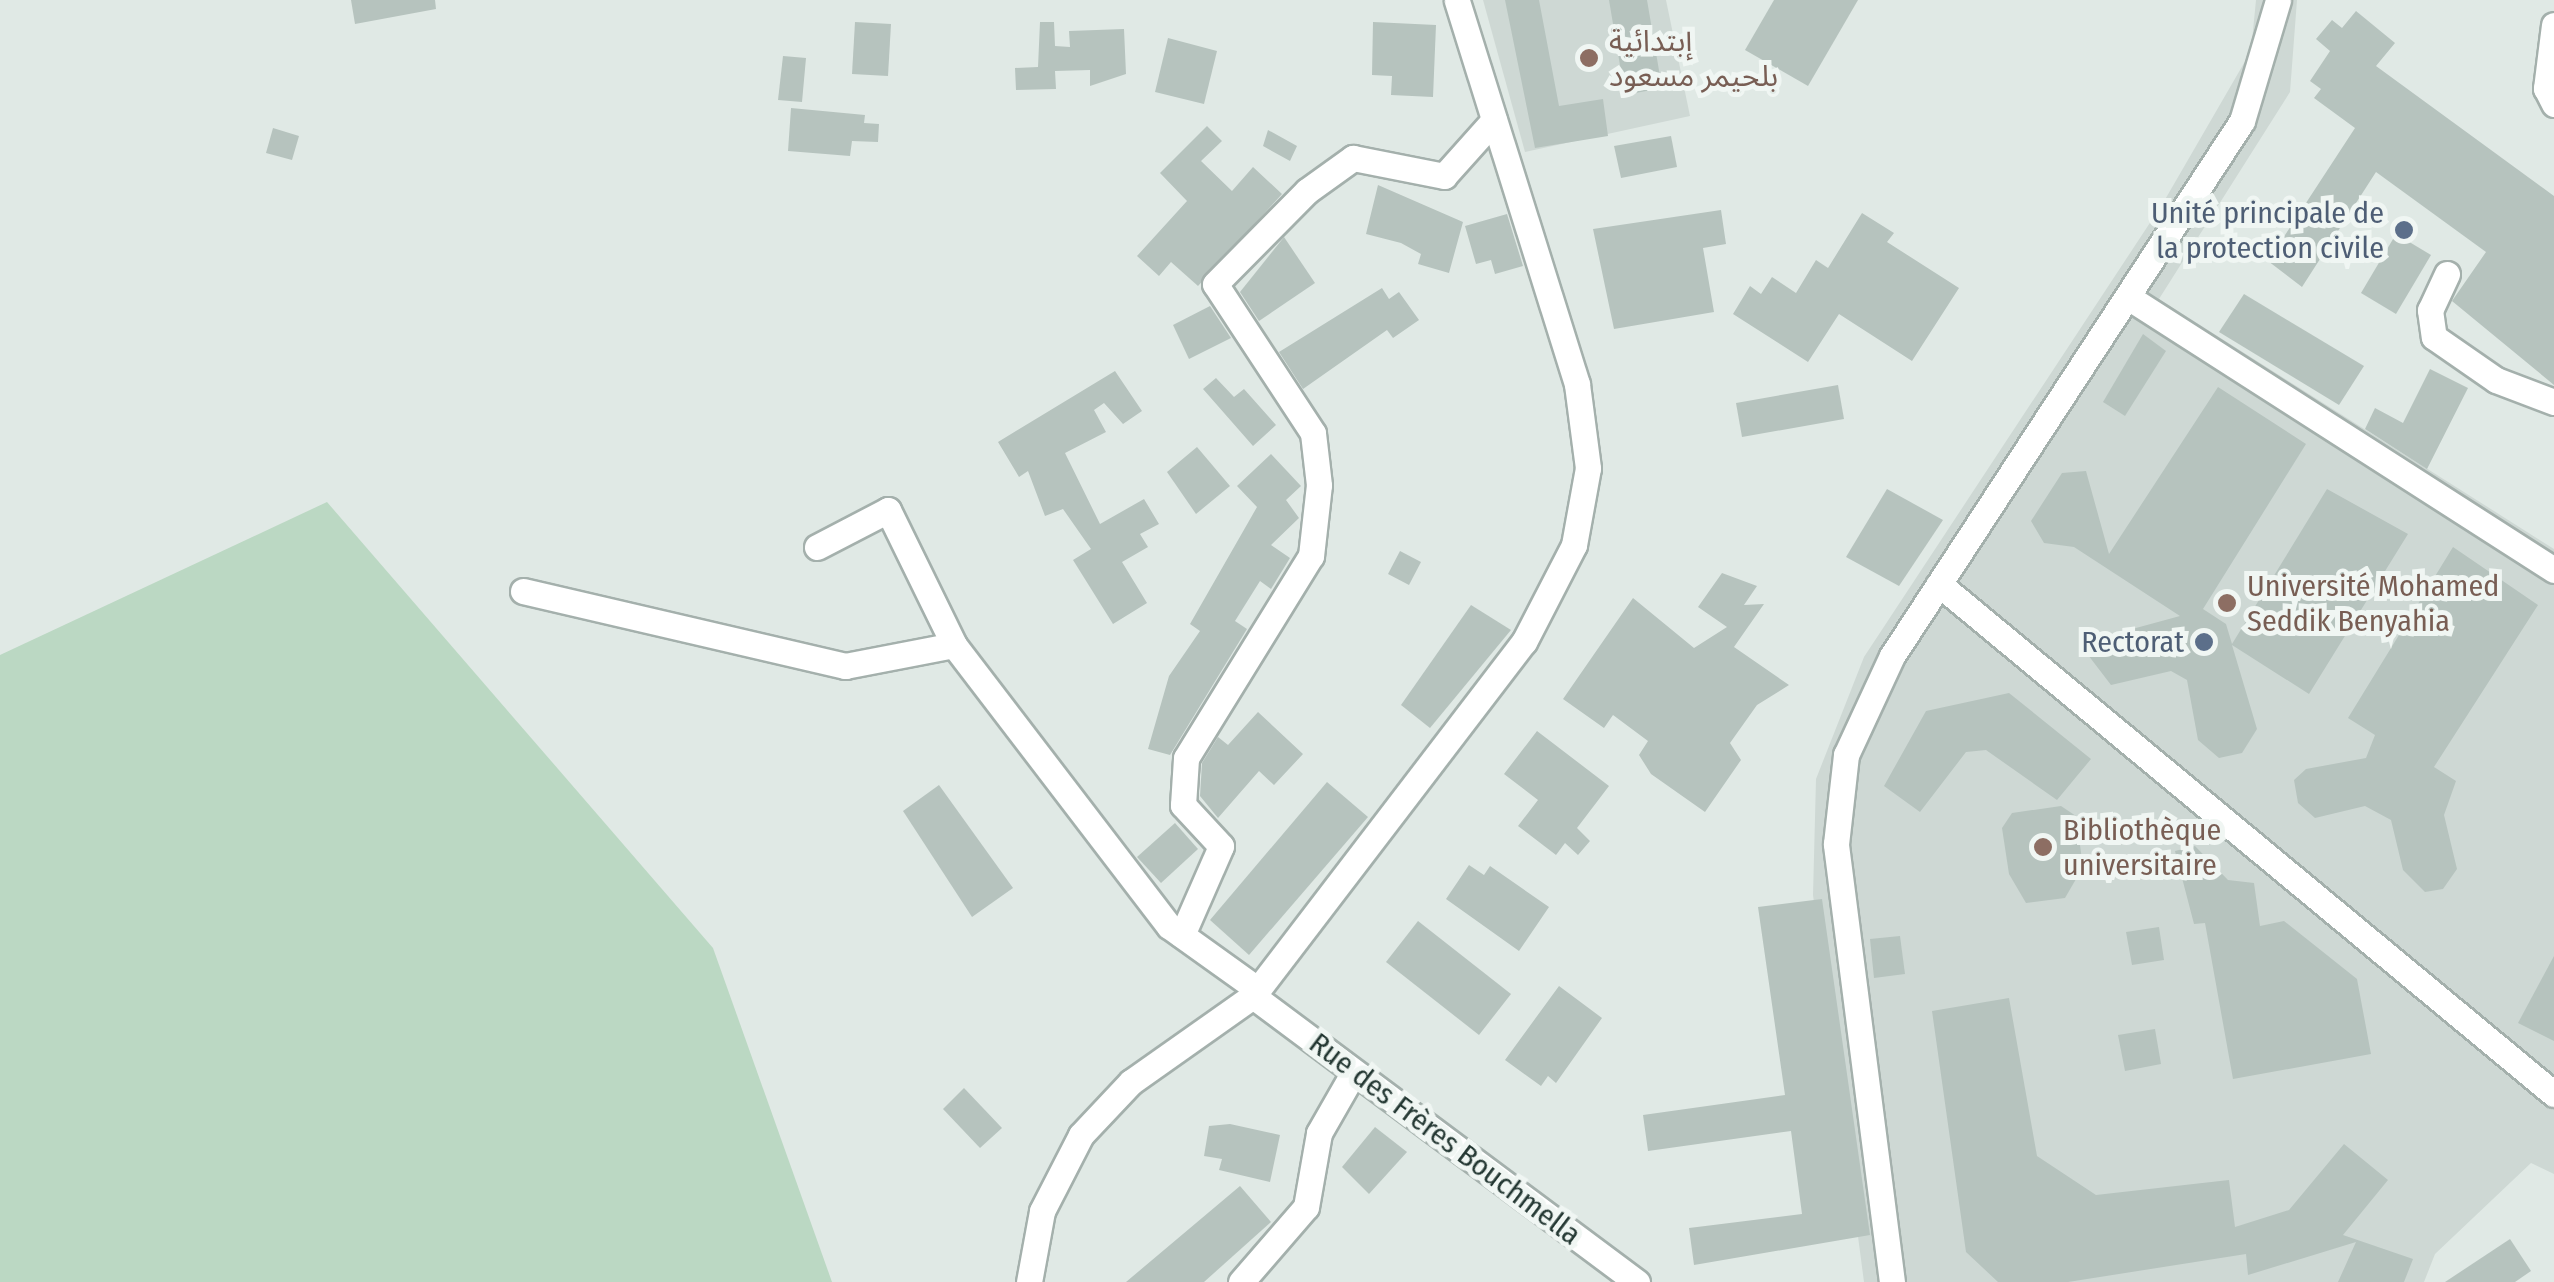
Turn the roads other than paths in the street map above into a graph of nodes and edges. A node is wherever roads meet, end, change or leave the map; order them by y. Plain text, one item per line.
1 (1457, 0) edge
2 (2278, 0) edge
3 (2554, 25) edge
4 (2554, 104) edge
5 (1494, 120) junction
6 (2447, 274) dead end
7 (2128, 297) junction
8 (2554, 402) edge
9 (817, 547) dead end
10 (2554, 570) edge
11 (1940, 584) junction
12 (523, 591) dead end
13 (954, 645) junction
14 (1182, 936) junction
15 (1255, 993) junction
16 (1354, 1072) junction
17 (2554, 1094) edge
18 (1029, 1282) edge
19 (1241, 1282) edge
20 (1637, 1282) edge
21 (1892, 1282) edge

1 - 5 street
2 - 7 street
3 - 4 street
5 - 14 street
5 - 15 street
6 - 8 street
7 - 10 street
7 - 11 street
9 - 13 street, Rue des Frères Bouchmella
11 - 17 street
11 - 21 street
12 - 13 street
13 - 14 street, Rue des Frères Bouchmella
14 - 15 street, Rue des Frères Bouchmella
15 - 16 street, Rue des Frères Bouchmella
15 - 18 street
16 - 19 street
16 - 20 street, Rue des Frères Bouchmella

